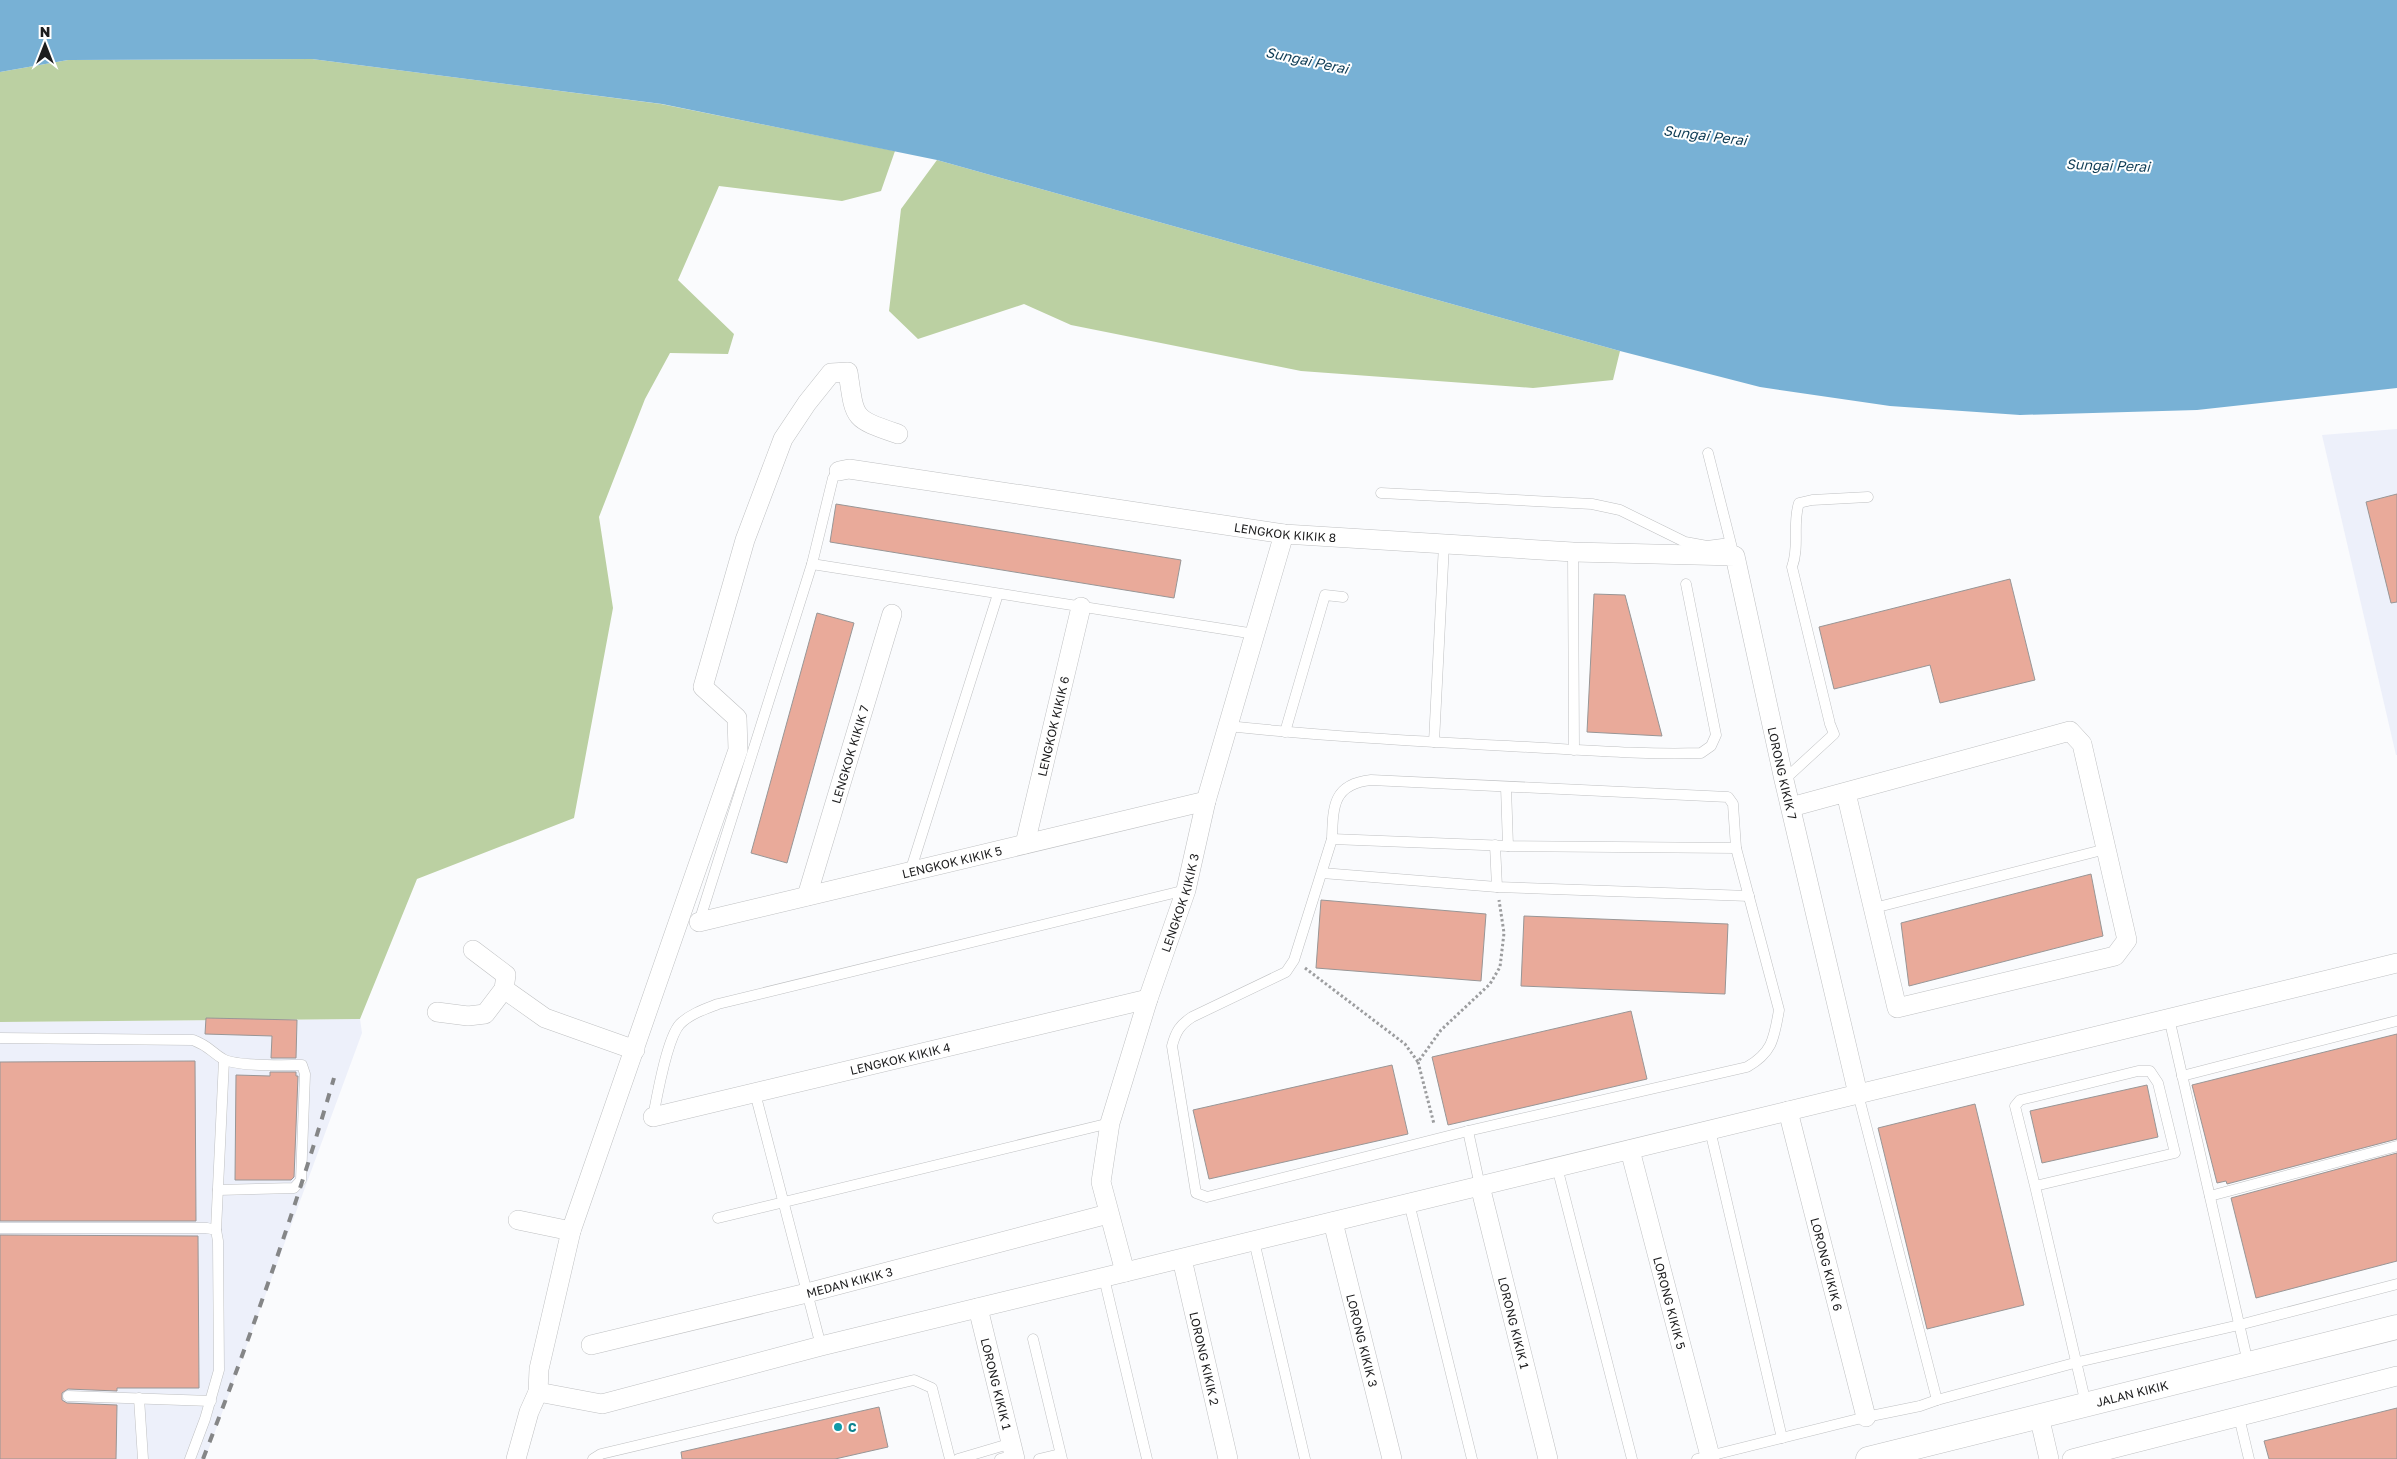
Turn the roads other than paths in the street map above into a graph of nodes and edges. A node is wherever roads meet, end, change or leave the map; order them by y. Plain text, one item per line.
1 (898, 434) dead end
2 (1708, 453) dead end
3 (839, 471) joint
4 (1381, 493) dead end
5 (1868, 497) dead end
6 (1284, 534) junction
7 (1444, 544) junction
8 (1733, 550) junction
9 (1573, 552) junction
10 (812, 564) junction
11 (1686, 584) dead end
12 (998, 594) junction
13 (1343, 597) dead end
14 (1081, 607) junction
15 (892, 614) dead end
16 (1255, 634) junction
17 (1228, 726) junction
18 (1285, 732) junction
19 (1434, 742) junction
20 (1574, 750) junction
21 (1784, 780) junction
22 (1506, 787) junction
23 (1846, 793) junction
24 (1206, 801) junction
25 (1791, 807) junction
26 (1332, 839) junction
27 (1025, 844) junction
28 (1495, 845) junction
29 (1508, 846) junction
30 (1736, 848) junction
31 (2106, 849) junction
32 (910, 872) junction
33 (1322, 873) junction
34 (1497, 887) junction
35 (1186, 890) junction
36 (807, 896) junction
37 (1749, 896) junction
38 (1874, 908) junction
39 (699, 922) joint
40 (473, 950) dead end
41 (2397, 963) edge
42 (504, 989) junction
43 (1148, 1000) junction
44 (437, 1012) dead end
45 (2169, 1018) junction
46 (2396, 1021) edge
47 (0, 1038) edge
48 (635, 1050) junction
49 (224, 1060) junction
50 (2182, 1076) junction
51 (755, 1093) junction
52 (1858, 1094) junction
53 (1788, 1111) junction
54 (653, 1117) joint
55 (1110, 1123) junction
56 (1710, 1130) junction
57 (1468, 1131) junction
58 (2397, 1146) edge
59 (1630, 1150) junction
60 (1557, 1167) junction
61 (1480, 1186) junction
62 (2036, 1186) junction
63 (218, 1190) junction
64 (2210, 1196) junction
65 (783, 1203) junction
66 (1409, 1203) junction
67 (1108, 1214) junction
68 (718, 1218) dead end
69 (518, 1220) dead end
70 (1333, 1222) junction
71 (0, 1228) edge
72 (216, 1230) junction
73 (571, 1231) junction
74 (1254, 1241) junction
75 (1182, 1259) junction
76 (1125, 1272) junction
77 (1104, 1278) junction
78 (2397, 1284) edge
79 (807, 1293) junction
80 (978, 1308) junction
81 (2239, 1325) junction
82 (2397, 1327) edge
83 (1032, 1339) dead end
84 (591, 1345) dead end
85 (821, 1346) junction
86 (2078, 1362) junction
87 (2248, 1363) junction
88 (2397, 1376) edge
89 (538, 1392) junction
90 (68, 1396) dead end
91 (139, 1398) junction
92 (211, 1400) junction
93 (1938, 1400) junction
94 (2086, 1404) junction
95 (2039, 1416) junction
96 (1866, 1417) junction
97 (2239, 1417) junction
98 (1782, 1438) junction
99 (1010, 1454) edge
100 (1061, 1456) edge
101 (1703, 1458) edge
102 (143, 1459) edge
103 (190, 1459) edge
104 (516, 1459) edge
105 (593, 1459) edge
106 (950, 1459) edge
107 (958, 1459) edge
108 (1039, 1459) edge
109 (1147, 1459) edge
110 (1228, 1459) edge
111 (1306, 1459) edge
112 (1392, 1459) edge
113 (1472, 1459) edge
114 (1548, 1459) edge
115 (1632, 1459) edge
116 (1868, 1459) edge
117 (2049, 1459) edge
118 (2072, 1459) edge
119 (2249, 1459) edge

1 - 48 street
2 - 8 lane, LORONG KIKIK 7
3 - 6 street, LENGKOK KIKIK 8
3 - 10 lane
4 - 8 lane
5 - 21 lane
6 - 7 street, LENGKOK KIKIK 8
6 - 16 street, LENGKOK KIKIK 3
7 - 9 street, LENGKOK KIKIK 8
7 - 19 lane
8 - 9 street, LENGKOK KIKIK 8
8 - 21 street, LORONG KIKIK 7
9 - 20 lane
10 - 12 lane
10 - 39 lane
11 - 20 lane
12 - 14 lane
12 - 32 lane
13 - 18 lane
14 - 16 lane
14 - 27 street, LENGKOK KIKIK 6
15 - 36 street, LENGKOK KIKIK 7
16 - 17 street, LENGKOK KIKIK 3
17 - 18 lane
17 - 24 street, LENGKOK KIKIK 3
18 - 19 lane
19 - 20 lane
21 - 25 street, LORONG KIKIK 7
22 - 26 lane
22 - 29 lane
22 - 30 lane
23 - 25 street
23 - 31 street
23 - 38 street
24 - 27 street, LENGKOK KIKIK 5
24 - 35 street, LENGKOK KIKIK 3
25 - 52 street, LORONG KIKIK 7
26 - 28 lane
26 - 33 lane
27 - 32 street, LENGKOK KIKIK 5
28 - 29 lane
28 - 34 lane
29 - 30 lane
30 - 37 lane
31 - 38 lane
31 - 38 street
32 - 36 street, LENGKOK KIKIK 5
33 - 34 lane
33 - 57 lane
34 - 37 lane
35 - 43 street, LENGKOK KIKIK 3
35 - 54 lane
36 - 39 street, LENGKOK KIKIK 5
37 - 57 lane
40 - 42 street
41 - 45 street
42 - 44 street
42 - 48 street
43 - 51 street, LENGKOK KIKIK 4
43 - 55 street, LENGKOK KIKIK 3
45 - 50 lane
45 - 52 street
46 - 50 lane
47 - 49 lane
48 - 73 street
49 - 63 lane
49 - 63 lane
50 - 64 lane
51 - 54 street, LENGKOK KIKIK 4
51 - 65 lane
52 - 53 street
52 - 93 lane
53 - 56 street
53 - 96 street, LORONG KIKIK 6
55 - 65 lane
55 - 67 street, LENGKOK KIKIK 3
56 - 59 street
56 - 98 lane
57 - 61 lane
58 - 64 lane
59 - 60 street
59 - 101 street, LORONG KIKIK 5
60 - 61 street
60 - 115 lane
61 - 66 street
61 - 114 street, LORONG KIKIK 1
62 - 62 lane
62 - 86 lane
63 - 72 lane
64 - 81 lane
65 - 68 lane
65 - 79 lane
66 - 70 street
66 - 113 lane
67 - 76 street, LENGKOK KIKIK 3
67 - 79 street, MEDAN KIKIK 3
69 - 73 street
70 - 74 street
70 - 112 street, LORONG KIKIK 3
71 - 72 lane
72 - 92 lane
73 - 89 street
74 - 75 street
74 - 111 lane
75 - 76 street
75 - 110 street, LORONG KIKIK 2
76 - 77 street
77 - 80 street
77 - 109 lane
78 - 81 lane
79 - 84 street, MEDAN KIKIK 3
79 - 85 lane
80 - 85 street
80 - 99 street, LORONG KIKIK 1
81 - 86 lane
81 - 87 lane
82 - 87 street, JALAN KIKIK
83 - 100 lane
85 - 89 street
86 - 93 lane
86 - 94 lane
87 - 94 street, JALAN KIKIK
88 - 97 street
89 - 104 street
90 - 91 lane
91 - 92 lane
91 - 102 lane
92 - 103 lane
93 - 96 lane
94 - 95 street, JALAN KIKIK
95 - 116 street, JALAN KIKIK
95 - 117 street
96 - 98 lane
97 - 118 street
97 - 119 lane
98 - 101 lane
99 - 107 lane
100 - 108 lane
105 - 106 lane

